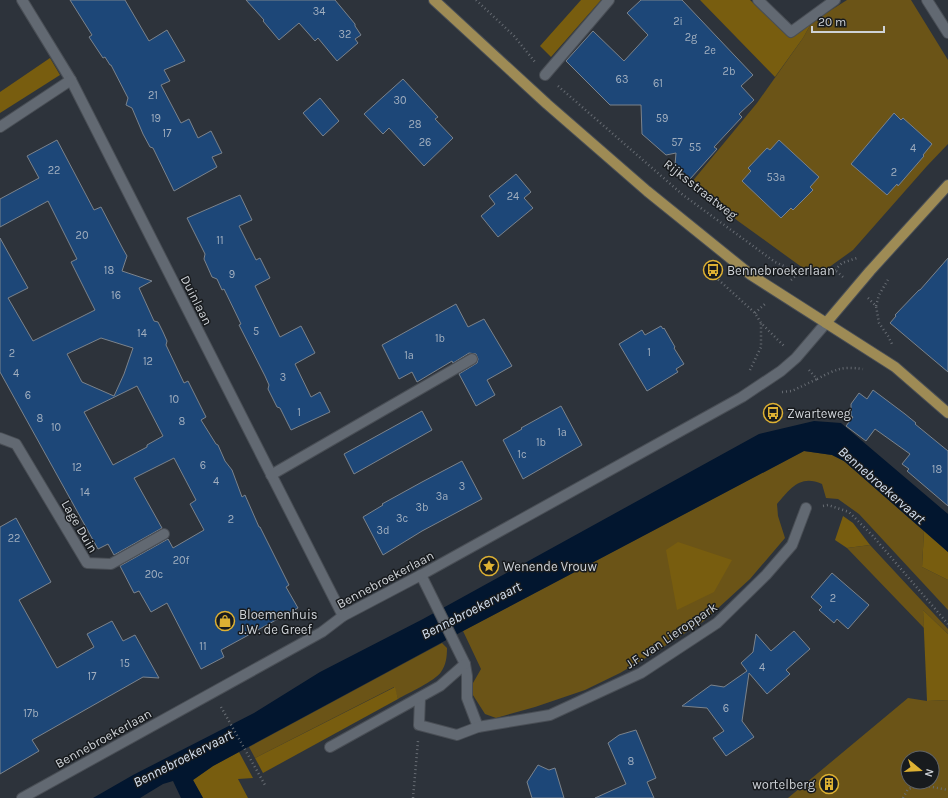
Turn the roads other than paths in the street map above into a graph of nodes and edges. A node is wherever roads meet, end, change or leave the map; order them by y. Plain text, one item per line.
1 (22, 0) edge
2 (434, 0) edge
3 (609, 0) edge
4 (758, 0) edge
5 (835, 0) edge
6 (926, 0) edge
7 (948, 33) edge
8 (545, 75) road end
9 (71, 80) junction
10 (0, 128) edge
11 (948, 185) edge
12 (826, 323) junction
13 (472, 359) dead end
14 (948, 413) edge
15 (0, 438) edge
16 (271, 475) junction
17 (806, 508) road end
18 (164, 534) dead end
19 (421, 575) junction
20 (343, 616) junction
21 (465, 664) junction
22 (420, 698) junction
23 (478, 727) junction
24 (330, 747) dead end
25 (22, 798) edge

1 - 9 street, Duinlaan
2 - 12 main road
3 - 8 street
4 - 5 street
6 - 7 street
9 - 10 street
9 - 16 street, Duinlaan
11 - 12 main road
12 - 14 main road
12 - 19 street, Bennebroekerlaan
13 - 16 street
15 - 18 street, Lage Duin
16 - 20 street, Duinlaan
17 - 23 street, J.F. van Lieroppark
19 - 20 street, Bennebroekerlaan
19 - 21 street
20 - 25 street, Bennebroekerlaan
21 - 22 street
21 - 23 street
22 - 23 street, J.F. van Lieroppark
22 - 24 street

